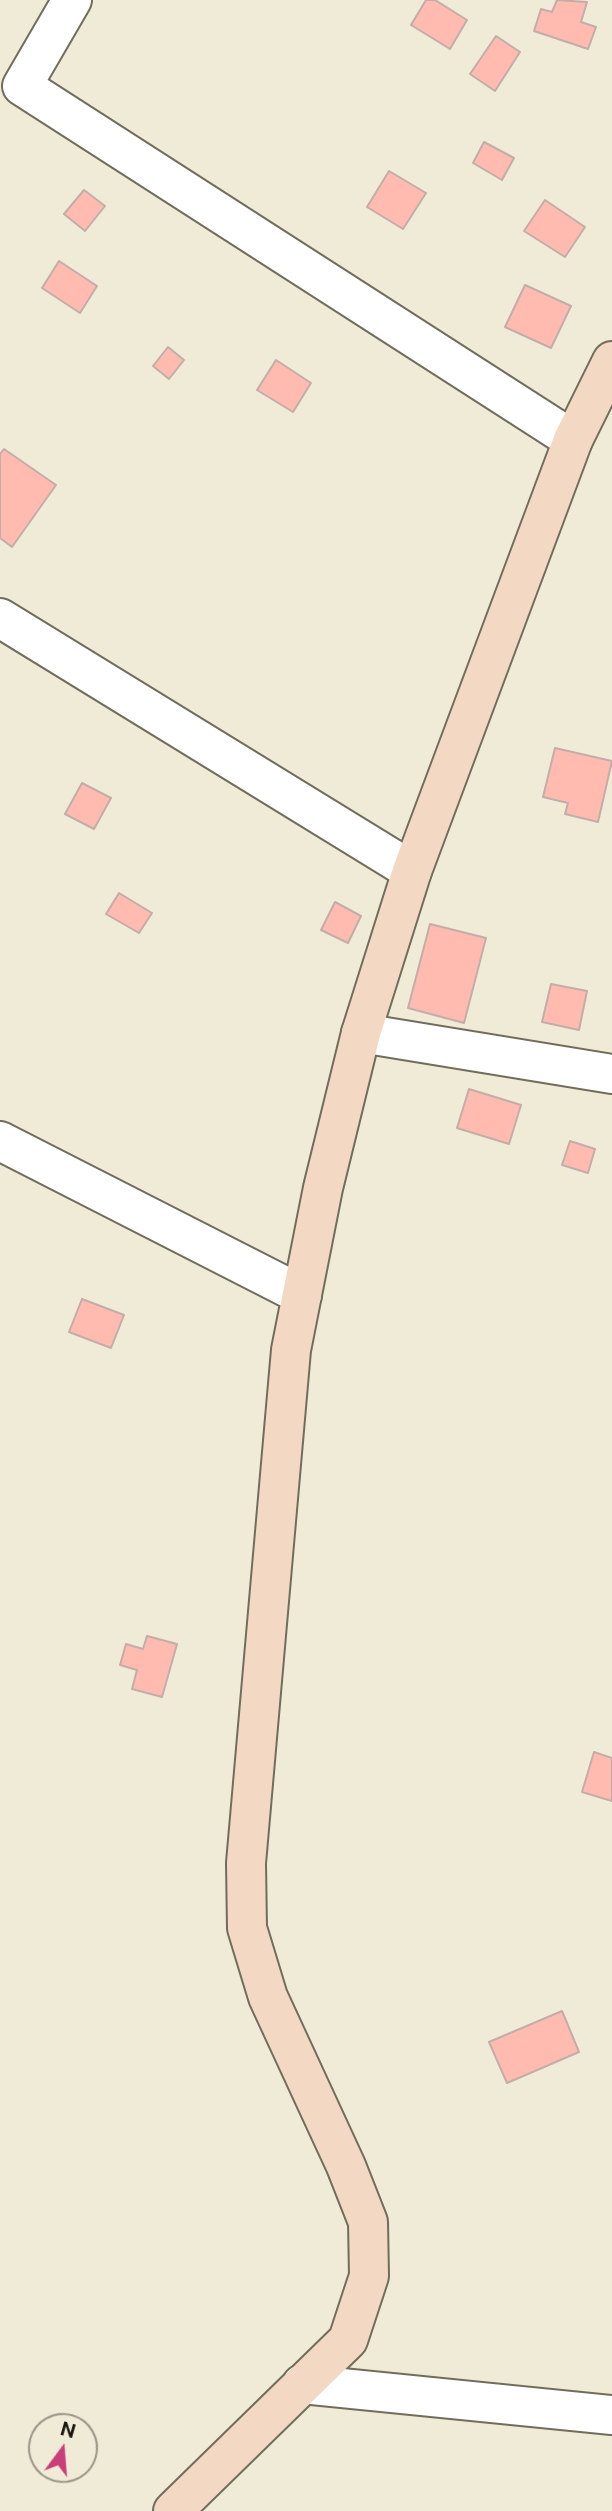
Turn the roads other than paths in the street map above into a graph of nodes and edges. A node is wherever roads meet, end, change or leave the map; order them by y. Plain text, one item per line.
1 (72, 0) edge
2 (612, 361) edge
3 (573, 440) junction
4 (0, 618) edge
5 (412, 871) junction
6 (361, 1033) junction
7 (612, 1074) edge
8 (0, 1141) edge
9 (302, 1295) junction
10 (302, 2384) junction
11 (612, 2416) edge
12 (173, 2511) edge

1 - 3 street
2 - 3 street
3 - 5 street
4 - 5 street
5 - 6 street
6 - 7 street
6 - 9 street
8 - 9 street
9 - 10 street
10 - 11 street
10 - 12 street

